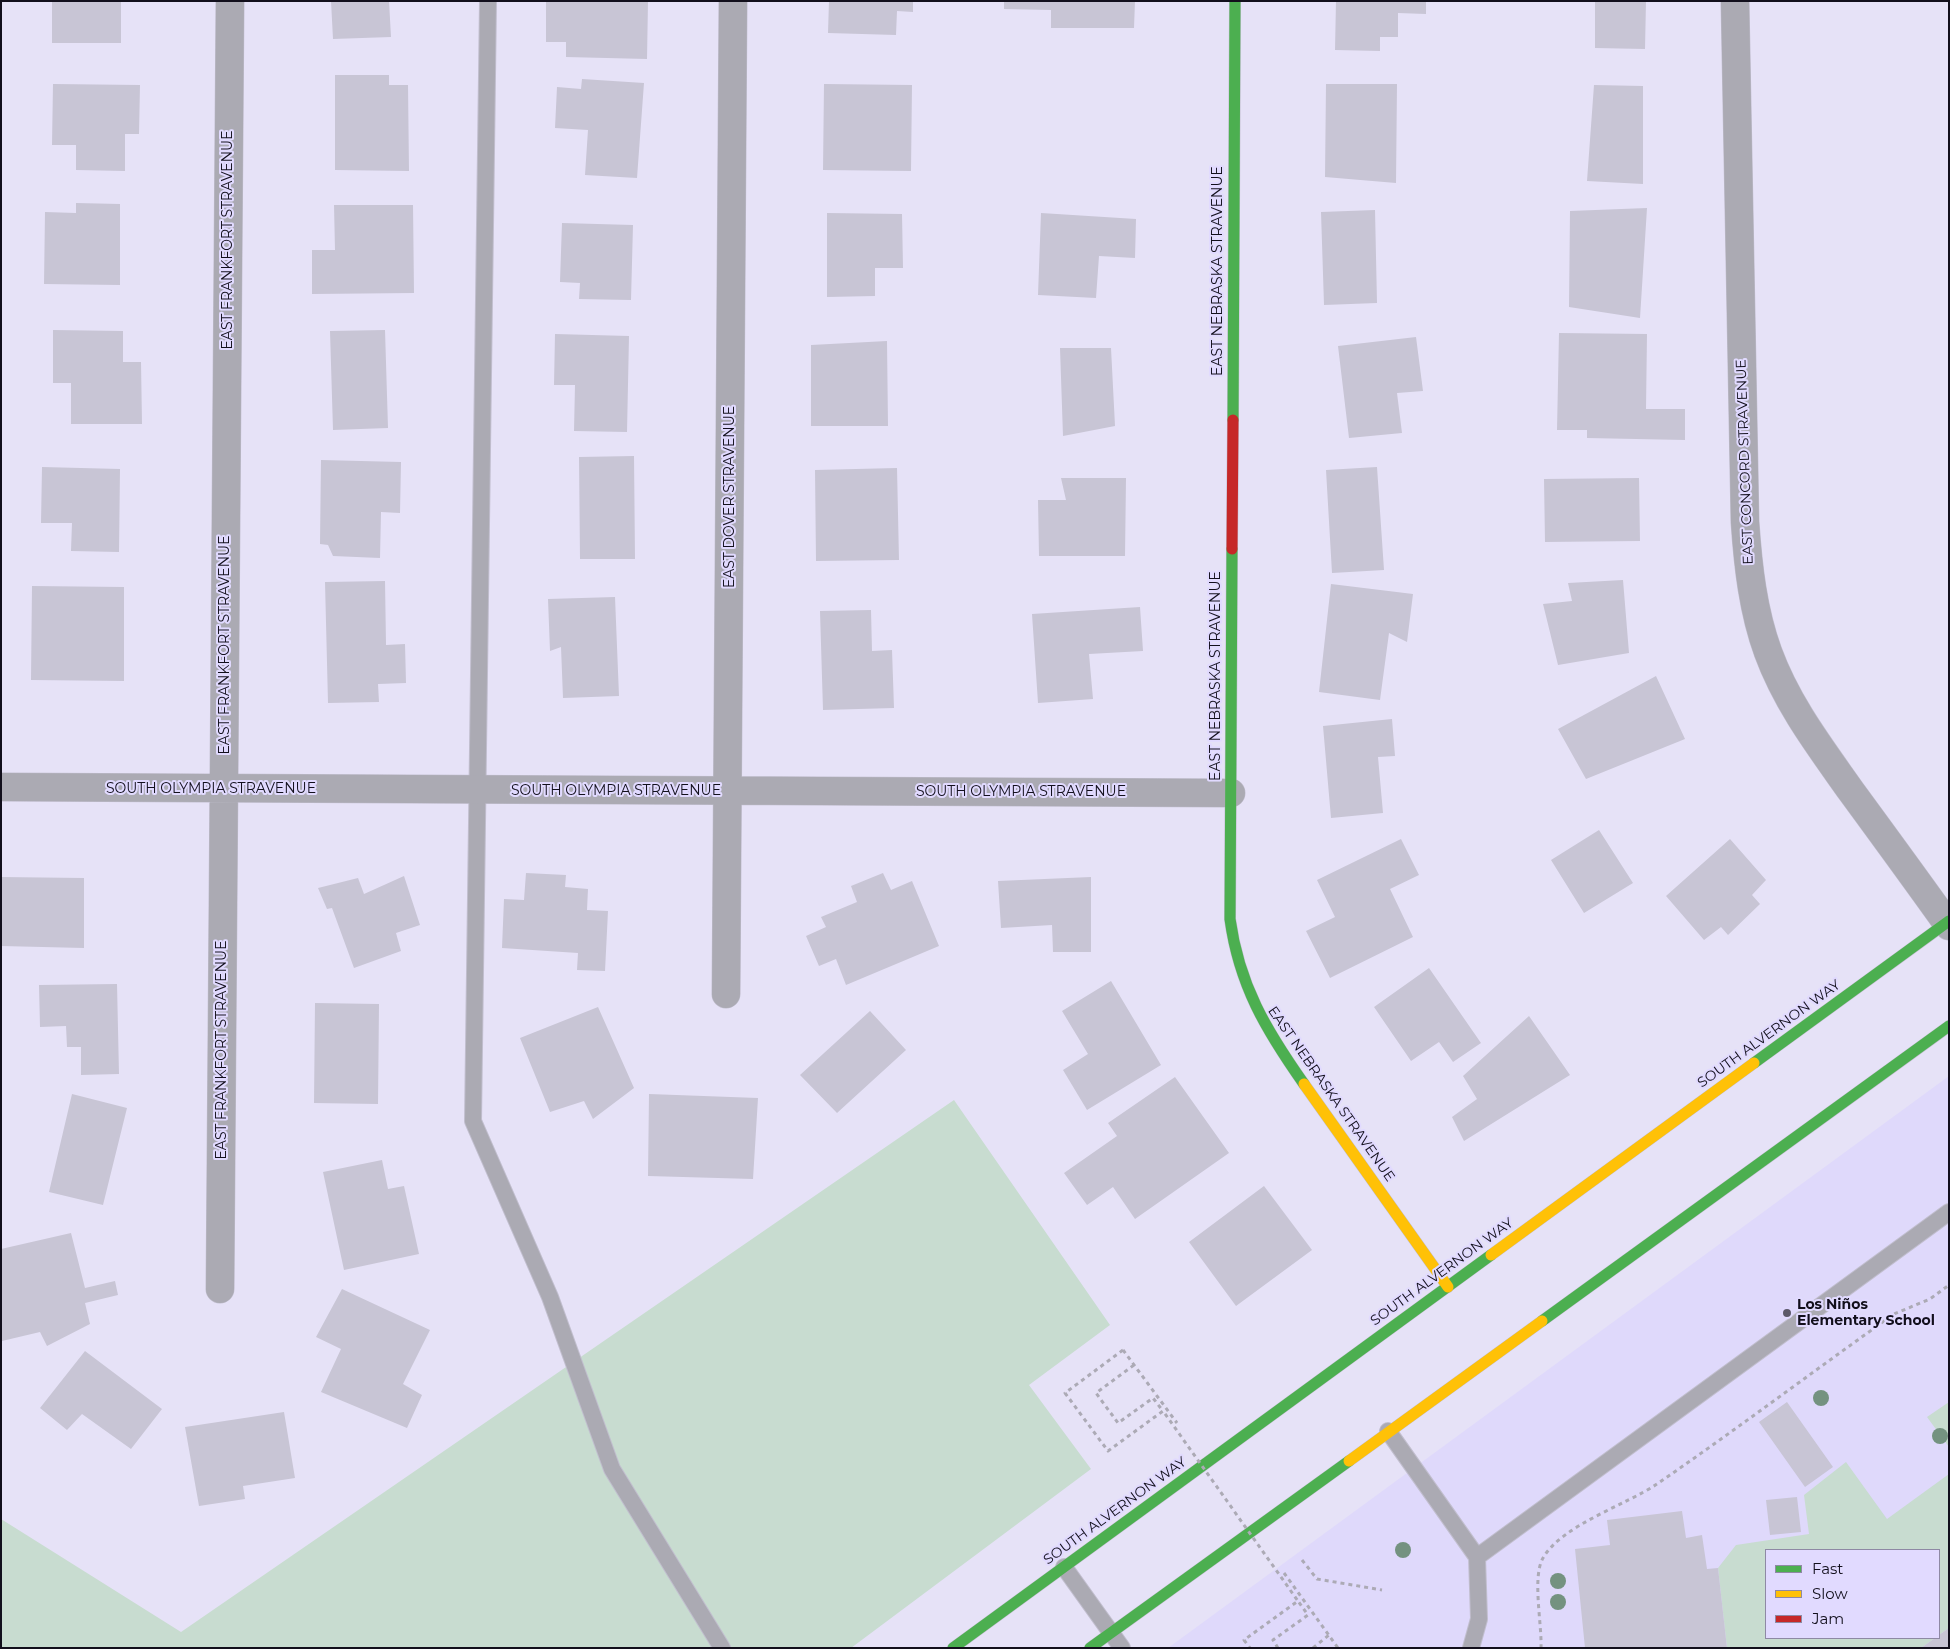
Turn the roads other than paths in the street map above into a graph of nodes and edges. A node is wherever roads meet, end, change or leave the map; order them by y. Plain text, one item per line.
1 (230, 1) edge
2 (488, 1) edge
3 (733, 1) edge
4 (1235, 1) edge
5 (1735, 1) edge
6 (1, 787) edge
7 (224, 789) junction
8 (477, 790) junction
9 (728, 792) junction
10 (1230, 793) junction
11 (1948, 923) edge
12 (726, 994) dead end
13 (1949, 1026) edge
14 (1949, 1212) edge
15 (1448, 1287) junction
16 (220, 1289) dead end
17 (1388, 1431) junction
18 (1477, 1557) junction
19 (1064, 1567) junction
20 (1111, 1632) junction
21 (722, 1648) edge
22 (953, 1648) edge
23 (1090, 1648) edge
24 (1122, 1648) edge
25 (1471, 1648) edge

1 - 7 street, EAST FRANKFORT STRAVENUE
2 - 8 lane
3 - 9 street, EAST DOVER STRAVENUE
4 - 10 main road, EAST NEBRASKA STRAVENUE
5 - 11 street, EAST CONCORD STRAVENUE
6 - 7 street, SOUTH OLYMPIA STRAVENUE
7 - 8 street, SOUTH OLYMPIA STRAVENUE
7 - 16 street, EAST FRANKFORT STRAVENUE
8 - 9 street, SOUTH OLYMPIA STRAVENUE
8 - 21 lane
9 - 10 street, SOUTH OLYMPIA STRAVENUE
9 - 12 street, EAST DOVER STRAVENUE
10 - 15 main road, EAST NEBRASKA STRAVENUE
11 - 15 main road, SOUTH ALVERNON WAY
13 - 17 main road
14 - 18 lane
15 - 19 main road, SOUTH ALVERNON WAY
17 - 18 lane
17 - 20 main road
18 - 25 lane
19 - 20 lane
19 - 22 main road, SOUTH ALVERNON WAY
20 - 23 main road
20 - 24 lane

